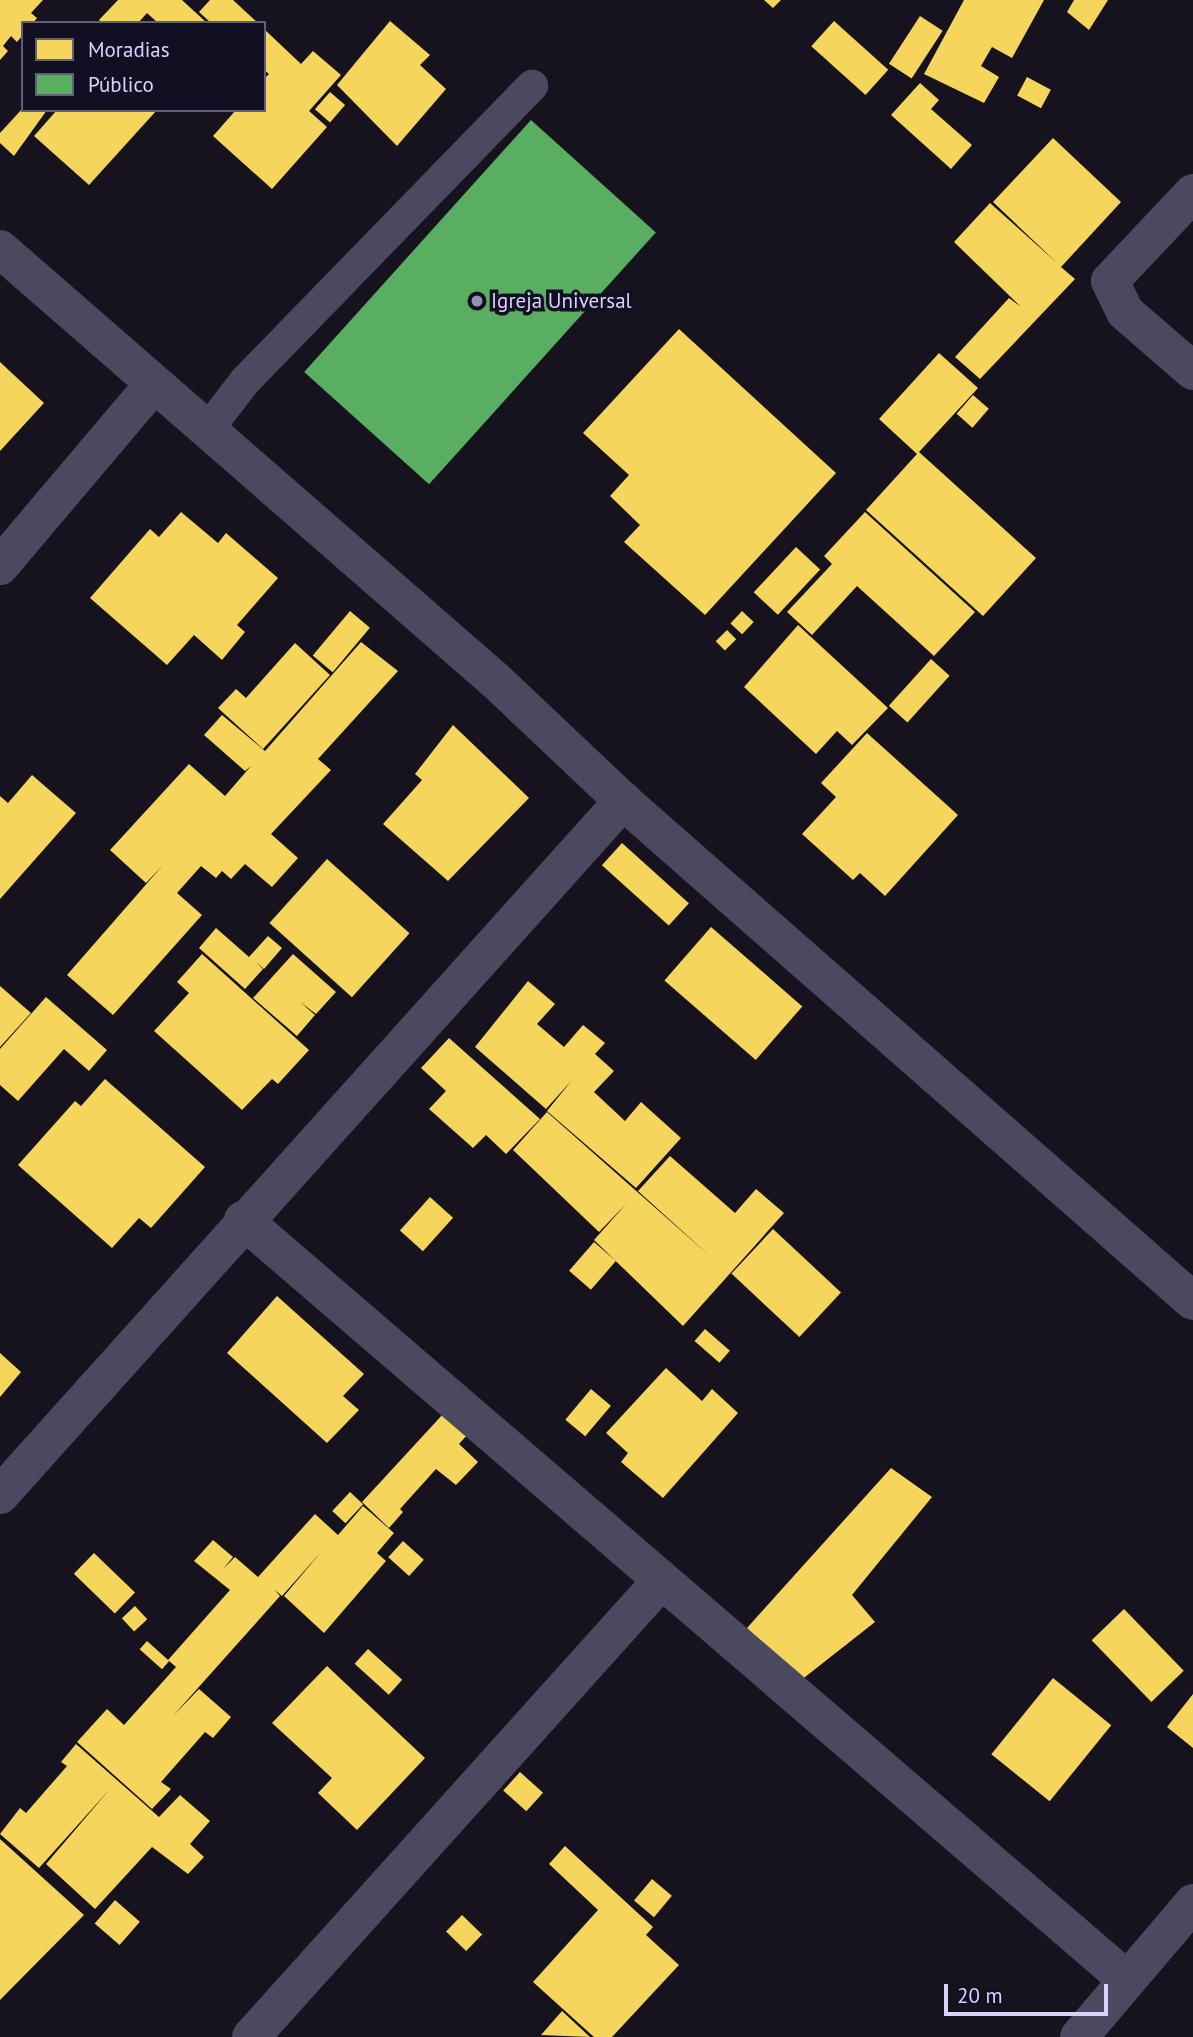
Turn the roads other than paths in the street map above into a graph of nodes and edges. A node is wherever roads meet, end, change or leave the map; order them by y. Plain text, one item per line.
1 (532, 86) dead end
2 (1193, 193) edge
3 (0, 248) edge
4 (1193, 371) edge
5 (153, 384) junction
6 (208, 429) junction
7 (0, 566) edge
8 (623, 801) junction
9 (243, 1220) junction
10 (1193, 1301) edge
11 (0, 1495) edge
12 (661, 1581) junction
13 (1193, 1903) edge
14 (1126, 1979) junction
15 (251, 2037) edge
16 (1079, 2037) edge

1 - 6 lane
2 - 4 street
3 - 5 street
5 - 6 street
5 - 7 street
6 - 8 street
8 - 9 street
8 - 10 street
9 - 11 street
9 - 12 street
12 - 14 street
12 - 15 street
13 - 14 street
14 - 16 street

